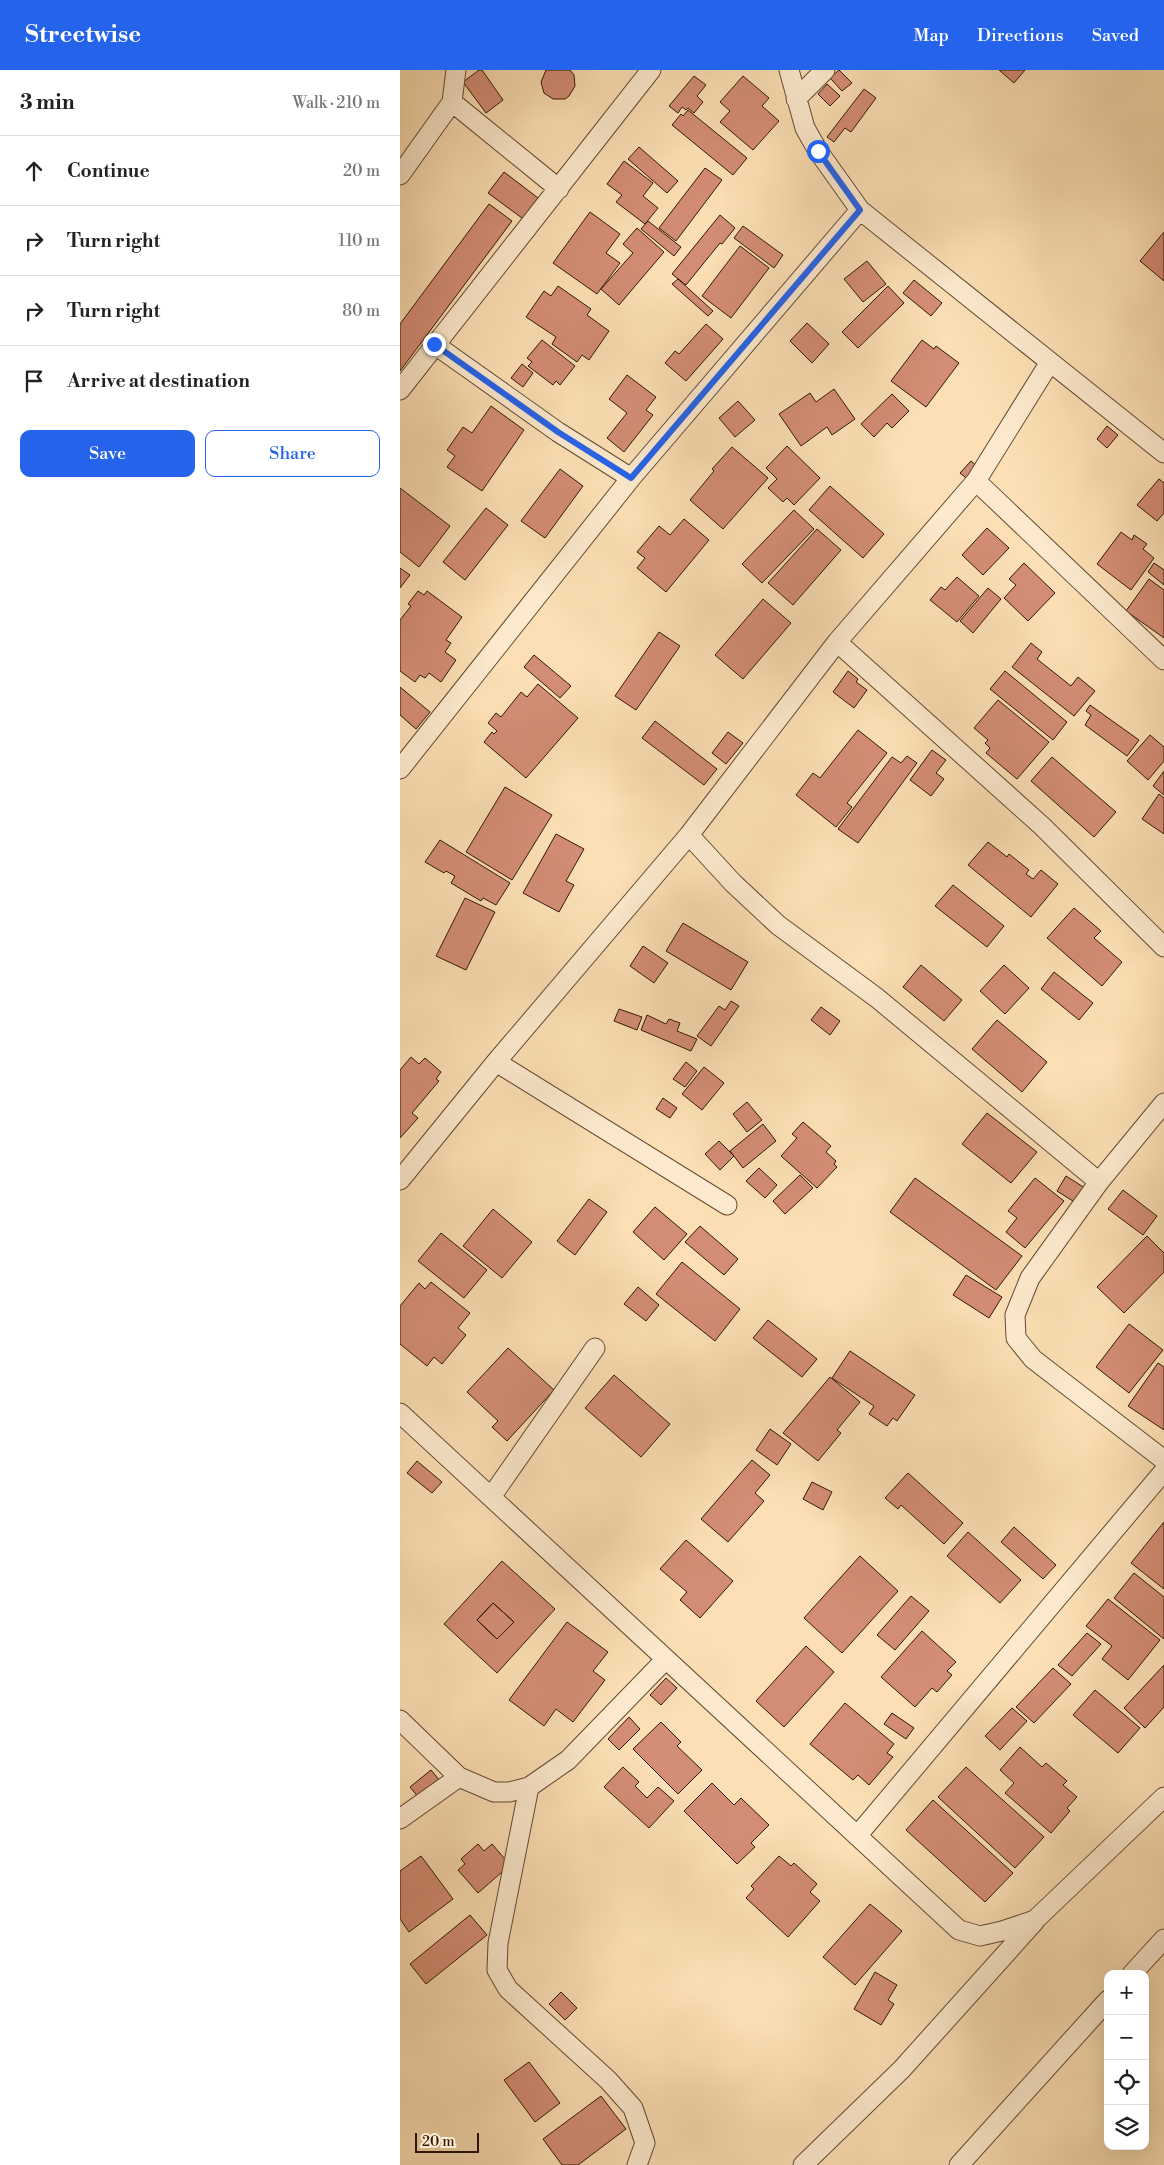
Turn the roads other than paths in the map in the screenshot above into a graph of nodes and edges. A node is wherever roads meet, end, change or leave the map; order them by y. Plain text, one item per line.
1 (456, 70) edge
2 (651, 70) edge
3 (789, 70) edge
4 (825, 70) edge
5 (796, 99) junction
6 (452, 102) junction
7 (400, 175) edge
8 (559, 189) junction
9 (860, 210) junction
10 (434, 344) junction
11 (1050, 362) junction
12 (400, 390) edge
13 (1164, 453) edge
14 (631, 478) junction
15 (976, 480) junction
16 (837, 642) junction
17 (1163, 657) edge
18 (400, 768) edge
19 (689, 836) junction
20 (1164, 947) edge
21 (496, 1062) junction
22 (1164, 1103) edge
23 (400, 1180) edge
24 (1099, 1182) junction
25 (727, 1205) dead end
26 (595, 1348) dead end
27 (400, 1413) edge
28 (1164, 1460) edge
29 (1164, 1471) edge
30 (490, 1497) junction
31 (666, 1659) junction
32 (400, 1720) edge
33 (459, 1777) junction
34 (529, 1787) junction
35 (1163, 1799) edge
36 (400, 1818) edge
37 (857, 1836) junction
38 (1035, 1920) junction
39 (1164, 1939) edge
40 (1136, 1970) edge
41 (1104, 2004) edge
42 (636, 2165) edge
43 (803, 2165) edge
44 (959, 2165) edge

1 - 6 street
2 - 8 street
3 - 5 street
4 - 5 street
5 - 9 street
6 - 7 street
6 - 8 street
8 - 10 street
9 - 11 street
9 - 14 street
10 - 12 street
10 - 14 street
11 - 13 street
11 - 15 street
14 - 18 street
15 - 16 street
15 - 17 street
16 - 19 street
16 - 20 street
19 - 21 street
19 - 24 street
21 - 23 street
21 - 25 street
22 - 24 street
24 - 28 street
26 - 30 street
27 - 30 street
29 - 37 street
30 - 31 street
31 - 34 street
31 - 37 street
32 - 33 street
33 - 34 street
33 - 36 street
34 - 42 street
35 - 38 street
37 - 38 street
38 - 43 street
39 - 40 street
41 - 44 street

